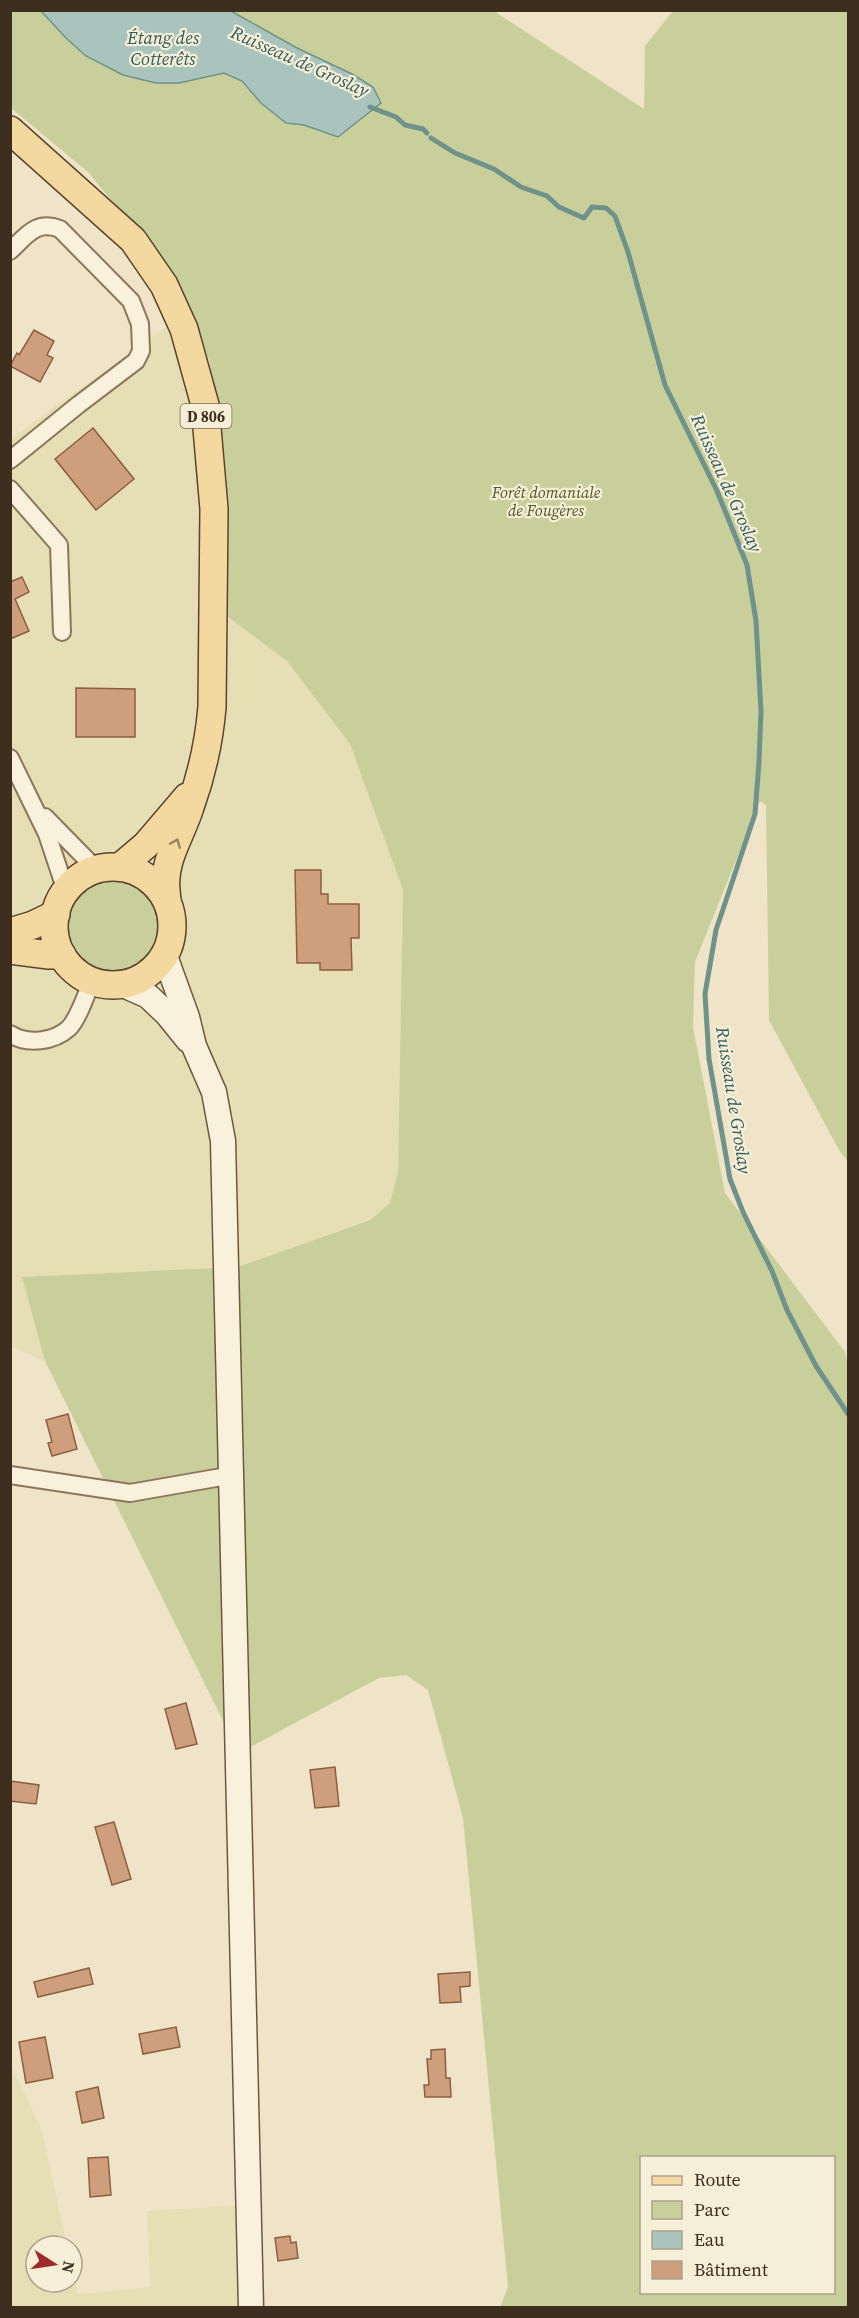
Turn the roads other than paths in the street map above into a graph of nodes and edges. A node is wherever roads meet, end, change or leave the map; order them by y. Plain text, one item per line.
1 (10, 130) edge
2 (10, 250) edge
3 (10, 460) edge
4 (10, 489) edge
5 (62, 632) dead end
6 (10, 758) edge
7 (196, 787) junction
8 (36, 808) junction
9 (108, 868) junction
10 (167, 900) junction
11 (61, 902) junction
12 (10, 932) edge
13 (10, 950) edge
14 (62, 955) junction
15 (165, 956) junction
16 (92, 980) junction
17 (121, 984) junction
18 (10, 1034) edge
19 (194, 1046) junction
20 (10, 1475) edge
21 (233, 1475) junction
22 (251, 2307) edge

1 - 7 main road, D 806
2 - 3 street
4 - 5 street
6 - 8 street
7 - 9 main road, D 806
10 -> 7 main road, D 806
8 - 9 street
8 - 11 street
9 - 10 main road
9 - 11 main road
10 - 15 main road
11 - 12 main road
11 - 14 main road
13 - 14 main road
14 - 16 main road
15 - 17 main road
15 - 19 main road
16 - 17 main road
16 - 18 street
17 - 19 main road
19 - 21 main road
20 - 21 street
21 - 22 main road

